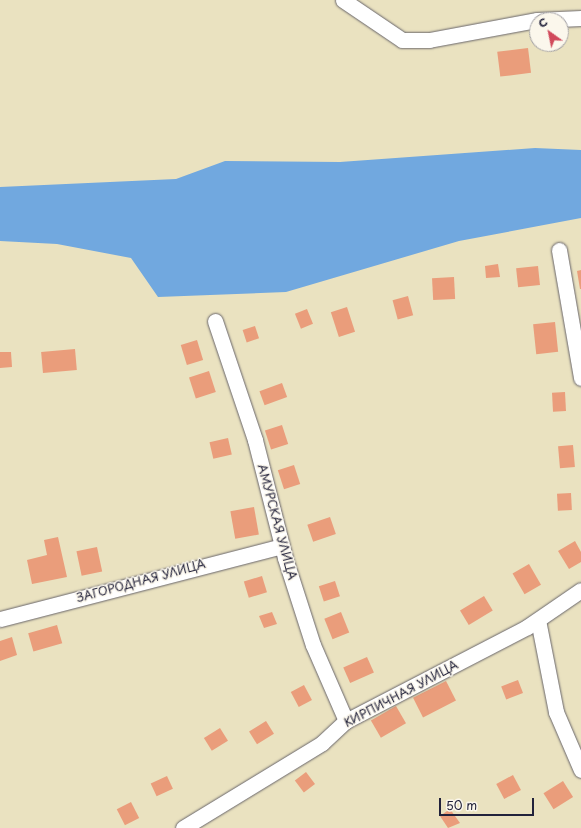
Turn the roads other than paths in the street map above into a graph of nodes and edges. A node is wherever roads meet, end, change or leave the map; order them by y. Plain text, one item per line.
1 (343, 0) edge
2 (581, 18) edge
3 (569, 19) edge
4 (529, 21) edge
5 (559, 250) dead end
6 (215, 321) dead end
7 (581, 378) edge
8 (282, 546) junction
9 (581, 590) edge
10 (0, 619) edge
11 (538, 620) junction
12 (346, 721) junction
13 (581, 770) edge
14 (183, 828) edge

1 - 4 street
2 - 3 street
5 - 7 street
6 - 8 street, АМУРСКАЯ УЛИЦА
8 - 10 street, ЗАГОРОДНАЯ УЛИЦА
8 - 12 street, АМУРСКАЯ УЛИЦА
9 - 11 street, КИРПИЧНАЯ УЛИЦА
11 - 12 street, КИРПИЧНАЯ УЛИЦА
11 - 13 street
12 - 14 street, КИРПИЧНАЯ УЛИЦА

